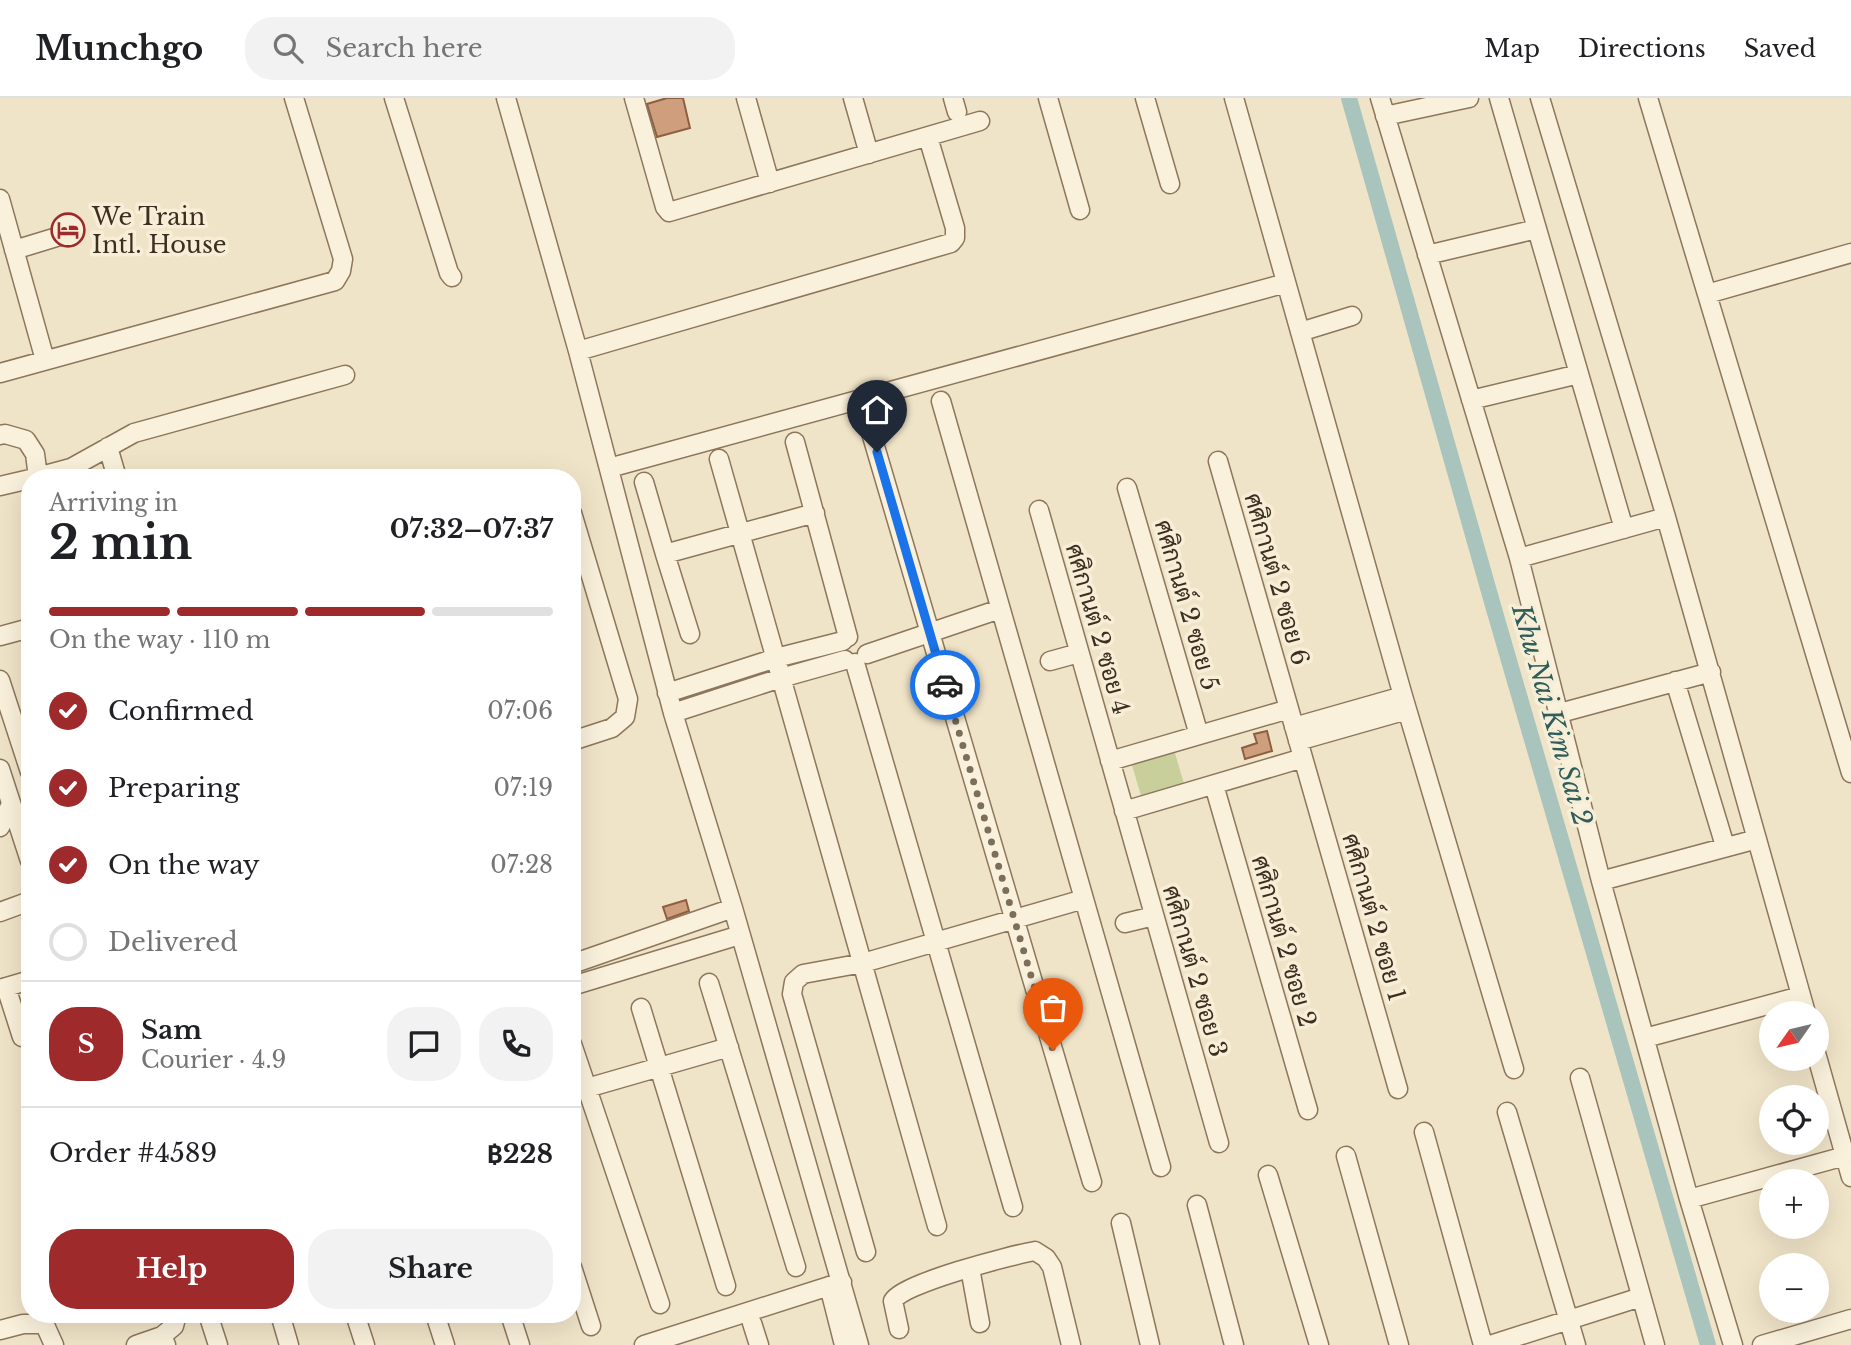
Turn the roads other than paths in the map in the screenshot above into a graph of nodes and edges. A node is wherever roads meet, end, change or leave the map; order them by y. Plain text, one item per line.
1 (295, 98) edge
2 (394, 98) edge
3 (506, 98) edge
4 (634, 98) edge
5 (746, 98) edge
6 (853, 98) edge
7 (1048, 98) edge
8 (1145, 98) edge
9 (1234, 98) edge
10 (1380, 98) edge
11 (1469, 98) edge
12 (1499, 98) edge
13 (1540, 98) edge
14 (1648, 98) edge
15 (1385, 116) junction
16 (980, 121) dead end
17 (928, 137) junction
18 (869, 154) junction
19 (770, 183) junction
20 (1170, 184) dead end
21 (0, 198) edge
22 (1080, 210) dead end
23 (1537, 229) junction
24 (60, 236) dead end
25 (14, 250) junction
26 (1851, 253) edge
27 (1427, 255) junction
28 (452, 277) dead end
29 (1286, 284) junction
30 (1707, 294) junction
31 (1352, 316) dead end
32 (1300, 332) junction
33 (578, 351) junction
34 (45, 359) junction
35 (0, 373) edge
36 (1579, 374) junction
37 (345, 375) dead end
38 (1471, 400) junction
39 (940, 401) dead end
40 (869, 426) dead end
41 (0, 435) edge
42 (795, 442) dead end
43 (108, 447) junction
44 (719, 459) dead end
45 (1218, 461) dead end
46 (609, 468) junction
47 (34, 469) edge
48 (67, 469) edge
49 (114, 469) edge
50 (21, 481) edge
51 (644, 482) dead end
52 (0, 485) edge
53 (1127, 488) dead end
54 (1039, 510) dead end
55 (815, 513) junction
56 (1666, 517) junction
57 (1624, 529) junction
58 (739, 534) junction
59 (581, 543) edge
60 (665, 554) junction
61 (1519, 558) junction
62 (1000, 609) junction
63 (21, 630) edge
64 (930, 633) junction
65 (690, 634) dead end
66 (0, 636) edge
67 (845, 639) junction
68 (1079, 653) junction
69 (776, 658) junction
70 (856, 659) junction
71 (1050, 661) dead end
72 (1711, 672) junction
73 (781, 678) junction
74 (0, 680) edge
75 (1675, 681) junction
76 (667, 693) junction
77 (1405, 703) junction
78 (1289, 709) junction
79 (673, 713) junction
80 (1560, 713) junction
81 (1296, 734) junction
82 (1199, 735) junction
83 (581, 738) edge
84 (21, 744) edge
85 (1303, 758) junction
86 (1110, 761) junction
87 (0, 769) edge
88 (1851, 773) edge
89 (1213, 785) junction
90 (11, 804) junction
91 (1124, 811) junction
92 (0, 827) edge
93 (21, 834) edge
94 (1757, 839) junction
95 (1725, 846) junction
96 (1601, 881) junction
97 (1084, 899) junction
98 (21, 904) edge
99 (733, 908) junction
100 (0, 912) edge
101 (1154, 916) junction
102 (1014, 918) junction
103 (1125, 923) dead end
104 (740, 936) junction
105 (937, 943) junction
106 (581, 962) edge
107 (863, 963) junction
108 (581, 982) edge
109 (21, 983) edge
110 (709, 983) dead end
111 (3, 988) edge
112 (1802, 1001) edge
113 (641, 1008) dead end
114 (1759, 1013) edge
115 (21, 1034) edge
116 (1645, 1038) junction
117 (729, 1047) junction
118 (659, 1067) junction
119 (1514, 1069) dead end
120 (581, 1070) edge
121 (1821, 1071) edge
122 (1580, 1078) dead end
123 (587, 1088) junction
124 (1398, 1089) dead end
125 (1308, 1110) dead end
126 (1507, 1112) dead end
127 (1424, 1132) dead end
128 (1219, 1143) dead end
129 (1346, 1156) dead end
130 (1845, 1156) junction
131 (1161, 1167) dead end
132 (1268, 1175) dead end
133 (1851, 1177) edge
134 (1092, 1182) dead end
135 (1689, 1199) junction
136 (1197, 1205) dead end
137 (1013, 1207) dead end
138 (1121, 1223) dead end
139 (937, 1226) dead end
140 (866, 1252) dead end
141 (796, 1267) dead end
142 (970, 1268) junction
143 (835, 1284) junction
144 (726, 1286) dead end
145 (581, 1295) edge
146 (1641, 1297) junction
147 (660, 1304) dead end
148 (1851, 1320) edge
149 (1570, 1321) junction
150 (27, 1323) edge
151 (43, 1323) edge
152 (175, 1323) edge
153 (211, 1323) edge
154 (283, 1323) edge
155 (358, 1323) edge
156 (438, 1323) edge
157 (513, 1323) edge
158 (752, 1323) dead end
159 (980, 1323) dead end
160 (591, 1326) dead end
161 (899, 1329) dead end
162 (0, 1331) edge
163 (164, 1340) edge
164 (54, 1345) edge
165 (136, 1345) edge
166 (218, 1345) edge
167 (289, 1345) edge
168 (365, 1345) edge
169 (445, 1345) edge
170 (520, 1345) edge
171 (644, 1345) edge
172 (759, 1345) edge
173 (844, 1345) edge
174 (859, 1345) edge
175 (1071, 1345) edge
176 (1150, 1345) edge
177 (1234, 1345) edge
178 (1319, 1345) edge
179 (1399, 1345) edge
180 (1483, 1345) edge
181 (1490, 1345) edge
182 (1576, 1345) edge
183 (1655, 1345) edge
184 (1733, 1345) edge
185 (1762, 1345) edge

1 - 34 street
2 - 28 street
3 - 33 street
4 - 19 street
5 - 19 street
6 - 18 street
7 - 22 street
8 - 20 street
9 - 29 street
10 - 15 street
11 - 15 street
12 - 23 street
13 - 56 street
14 - 30 street
15 - 27 street
16 - 17 street
17 - 18 street
17 - 33 street
18 - 19 street
21 - 25 street
23 - 27 street
23 - 36 street
24 - 25 street
25 - 34 street
26 - 30 street
27 - 38 street
29 - 32 street
29 - 46 street
30 - 88 street
31 - 32 street
32 - 77 street
33 - 46 street
34 - 35 street
36 - 38 street
36 - 57 street
37 - 43 street
38 - 61 street
39 - 62 street
40 - 64 street
41 - 47 street
42 - 55 street
43 - 48 street
43 - 49 street
44 - 58 street
45 - 78 street, ศศิกานต์ 2 ซอย 6
46 - 76 street
50 - 52 street
51 - 60 street
53 - 82 street, ศศิกานต์ 2 ซอย 5
54 - 68 street, ศศิกานต์ 2 ซอย 4
55 - 58 street
55 - 67 street
56 - 57 street
56 - 72 street
57 - 61 street
58 - 60 street
58 - 69 street
59 - 83 street
60 - 65 street
61 - 80 street
62 - 64 street
62 - 97 street
63 - 66 street
64 - 70 street
64 - 102 street
67 - 69 street
67 - 70 street
67 - 70 street
68 - 71 street
68 - 86 street, ศศิกานต์ 2 ซอย 4
69 - 73 street
69 - 76 street
70 - 73 street
70 - 105 street
72 - 75 street
72 - 94 street
73 - 79 street
73 - 107 street
74 - 84 street
75 - 80 street
75 - 95 street
76 - 79 street
77 - 81 street
77 - 119 street
78 - 81 street, ศศิกานต์ 2 ซอย 6
78 - 82 street
79 - 99 street
80 - 96 street
81 - 85 street, ศศิกานต์ 2 ซอย 1
82 - 86 street
85 - 89 street
85 - 124 street, ศศิกานต์ 2 ซอย 1
86 - 91 street, ศศิกานต์ 2 ซอย 4
87 - 90 street
89 - 91 street
89 - 125 street, ศศิกานต์ 2 ซอย 2
90 - 92 street
90 - 93 street
91 - 101 street, ศศิกานต์ 2 ซอย 3
94 - 95 street
94 - 112 street
95 - 96 street
96 - 116 street
97 - 102 street
97 - 131 street
98 - 100 street
99 - 104 street
99 - 106 street
101 - 103 street
101 - 128 street, ศศิกานต์ 2 ซอย 3
102 - 105 street
102 - 134 street
104 - 108 street
104 - 143 street
105 - 107 street
105 - 137 street
107 - 139 street
107 - 140 street
109 - 111 street
110 - 117 street
111 - 115 street
113 - 118 street
114 - 116 street
116 - 135 street
117 - 118 street
117 - 141 street
118 - 123 street
118 - 144 street
120 - 123 street
121 - 130 street
122 - 146 street
123 - 147 street
126 - 149 street
127 - 180 street
129 - 179 street
130 - 133 street
130 - 135 street
132 - 178 street
135 - 184 street
136 - 177 street
138 - 176 street
142 - 159 street
142 - 161 street
142 - 175 street
143 - 171 street
143 - 173 street
143 - 174 street
145 - 160 street
146 - 149 street
146 - 183 street
148 - 185 street
149 - 181 street
149 - 182 street
150 - 162 street
151 - 164 street
152 - 163 street
153 - 166 street
154 - 167 street
155 - 168 street
156 - 169 street
157 - 170 street
158 - 172 street
163 - 165 street

